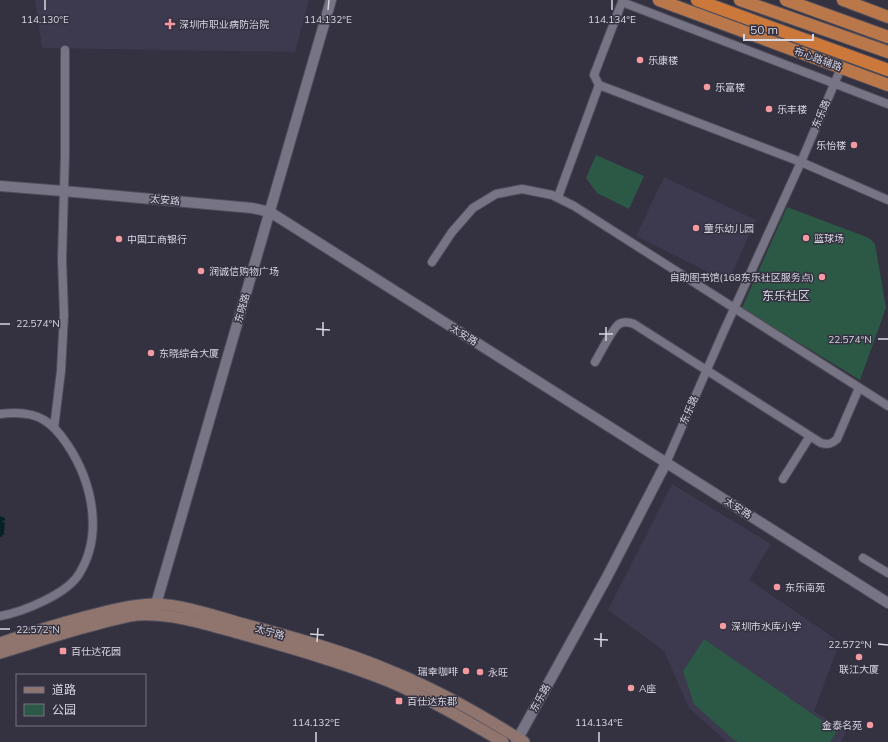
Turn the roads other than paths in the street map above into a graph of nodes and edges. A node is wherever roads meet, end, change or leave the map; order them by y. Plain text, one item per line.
1 (331, 0) edge
2 (659, 0) edge
3 (697, 0) edge
4 (740, 0) edge
5 (786, 0) edge
6 (843, 0) edge
7 (863, 3) edge
8 (888, 8) edge
9 (888, 17) edge
10 (888, 37) edge
11 (65, 50) dead end
12 (888, 52) edge
13 (841, 68) junction
14 (888, 70) edge
15 (834, 83) junction
16 (598, 85) junction
17 (888, 85) edge
18 (888, 104) edge
19 (801, 162) junction
20 (0, 186) edge
21 (63, 190) junction
22 (558, 197) junction
23 (888, 200) edge
24 (270, 212) junction
25 (432, 262) dead end
26 (734, 308) junction
27 (595, 362) dead end
28 (706, 370) junction
29 (859, 388) junction
30 (888, 406) edge
31 (0, 414) edge
32 (54, 428) junction
33 (810, 436) junction
34 (666, 463) junction
35 (783, 479) dead end
36 (863, 558) dead end
37 (888, 573) edge
38 (888, 603) edge
39 (154, 610) junction
40 (0, 616) edge
41 (0, 643) edge
42 (0, 654) edge
43 (519, 741) edge
44 (503, 742) edge

1 - 24 street, 东晓路
2 - 13 highway, 布心路辅路
3 - 14 highway
4 - 12 highway
5 - 10 highway
6 - 7 highway
7 - 8 highway
7 - 9 highway
11 - 21 street
13 - 15 street, 东乐路
13 - 17 highway, 布心路辅路
15 - 16 street
15 - 18 street
15 - 19 street, 东乐路
16 - 19 street
16 - 22 street
19 - 23 street
19 - 26 street, 东乐路
20 - 21 street, 太安路
21 - 24 street, 太安路
21 - 32 street
22 - 25 street
22 - 26 street
24 - 34 street, 太安路
24 - 39 street, 东晓路
26 - 28 street, 东乐路
26 - 29 street
27 - 28 street
28 - 33 street
28 - 34 street, 东乐路
29 - 30 street
29 - 33 street
31 - 32 street
32 - 40 street
33 - 35 street
34 - 38 street, 太安路
34 - 43 street, 东乐路
36 - 37 street
39 - 41 main road, 太宁路
39 - 42 main road, 太宁路
39 - 43 main road, 太宁路
39 - 44 main road, 太宁路

